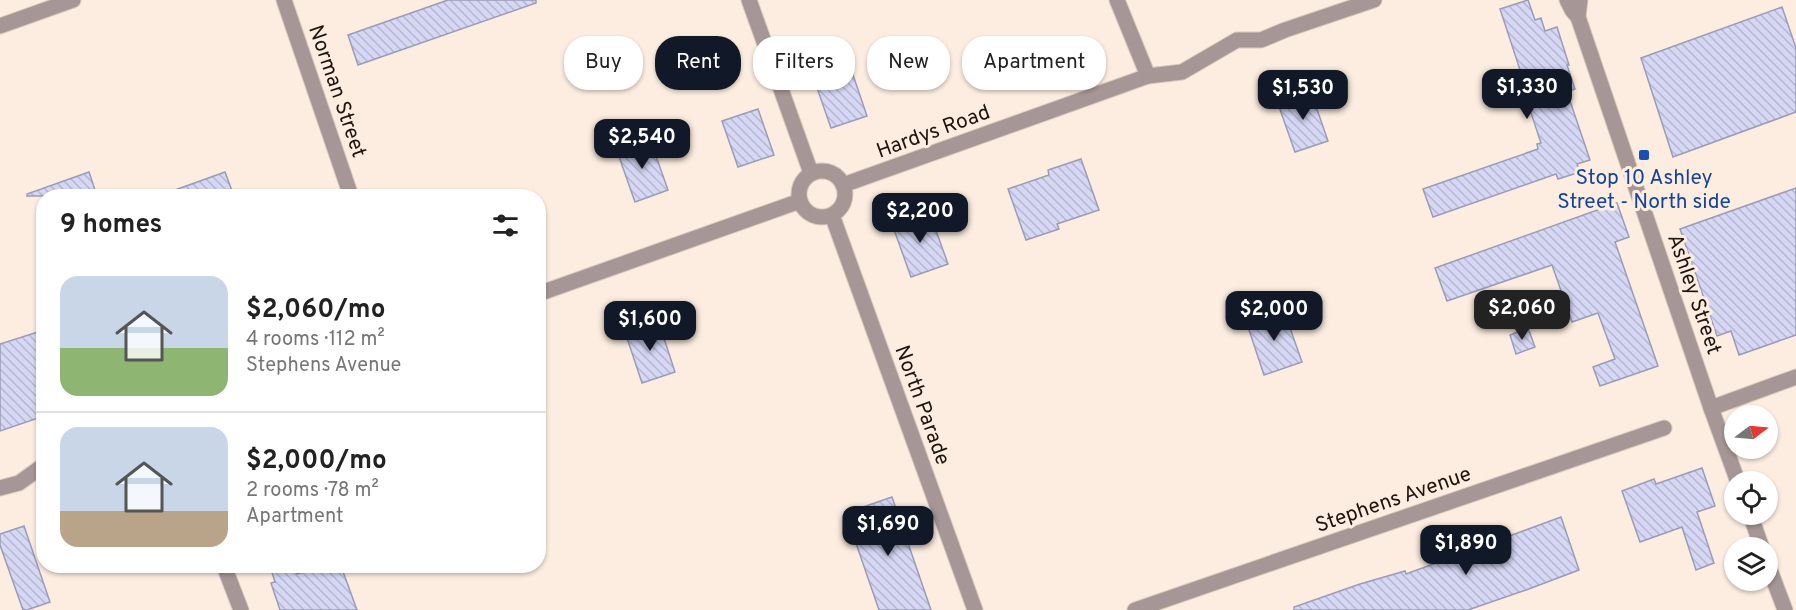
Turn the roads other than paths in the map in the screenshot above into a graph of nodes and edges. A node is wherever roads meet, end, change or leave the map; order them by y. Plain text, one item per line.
1 (73, 0) edge
2 (284, 0) edge
3 (749, 0) edge
4 (1117, 0) edge
5 (1374, 0) edge
6 (1567, 0) edge
7 (1580, 0) edge
8 (1578, 17) junction
9 (0, 26) edge
10 (1148, 76) junction
11 (811, 173) junction
12 (843, 185) junction
13 (349, 189) edge
14 (800, 201) junction
15 (832, 214) junction
16 (546, 291) edge
17 (1796, 377) edge
18 (1711, 408) junction
19 (1664, 428) dead end
20 (36, 471) edge
21 (1734, 471) edge
22 (0, 488) edge
23 (227, 573) edge
24 (1778, 591) edge
25 (241, 610) edge
26 (975, 610) edge
27 (1135, 610) edge
28 (1785, 610) edge

1 - 9 street
2 - 13 street, Norman Street
3 - 11 street
4 - 10 street
5 - 10 street, Hardys Road
6 - 8 street, Ashley Street
7 - 8 street, Ashley Street
8 - 18 street, Ashley Street
10 - 12 street, Hardys Road
11 - 12 street
11 - 14 street
12 - 15 street
14 - 15 street
14 - 16 street
15 - 26 street, North Parade
17 - 18 street
18 - 21 street, Ashley Street
19 - 27 street, Stephens Avenue
20 - 22 street
23 - 25 street
24 - 28 street

